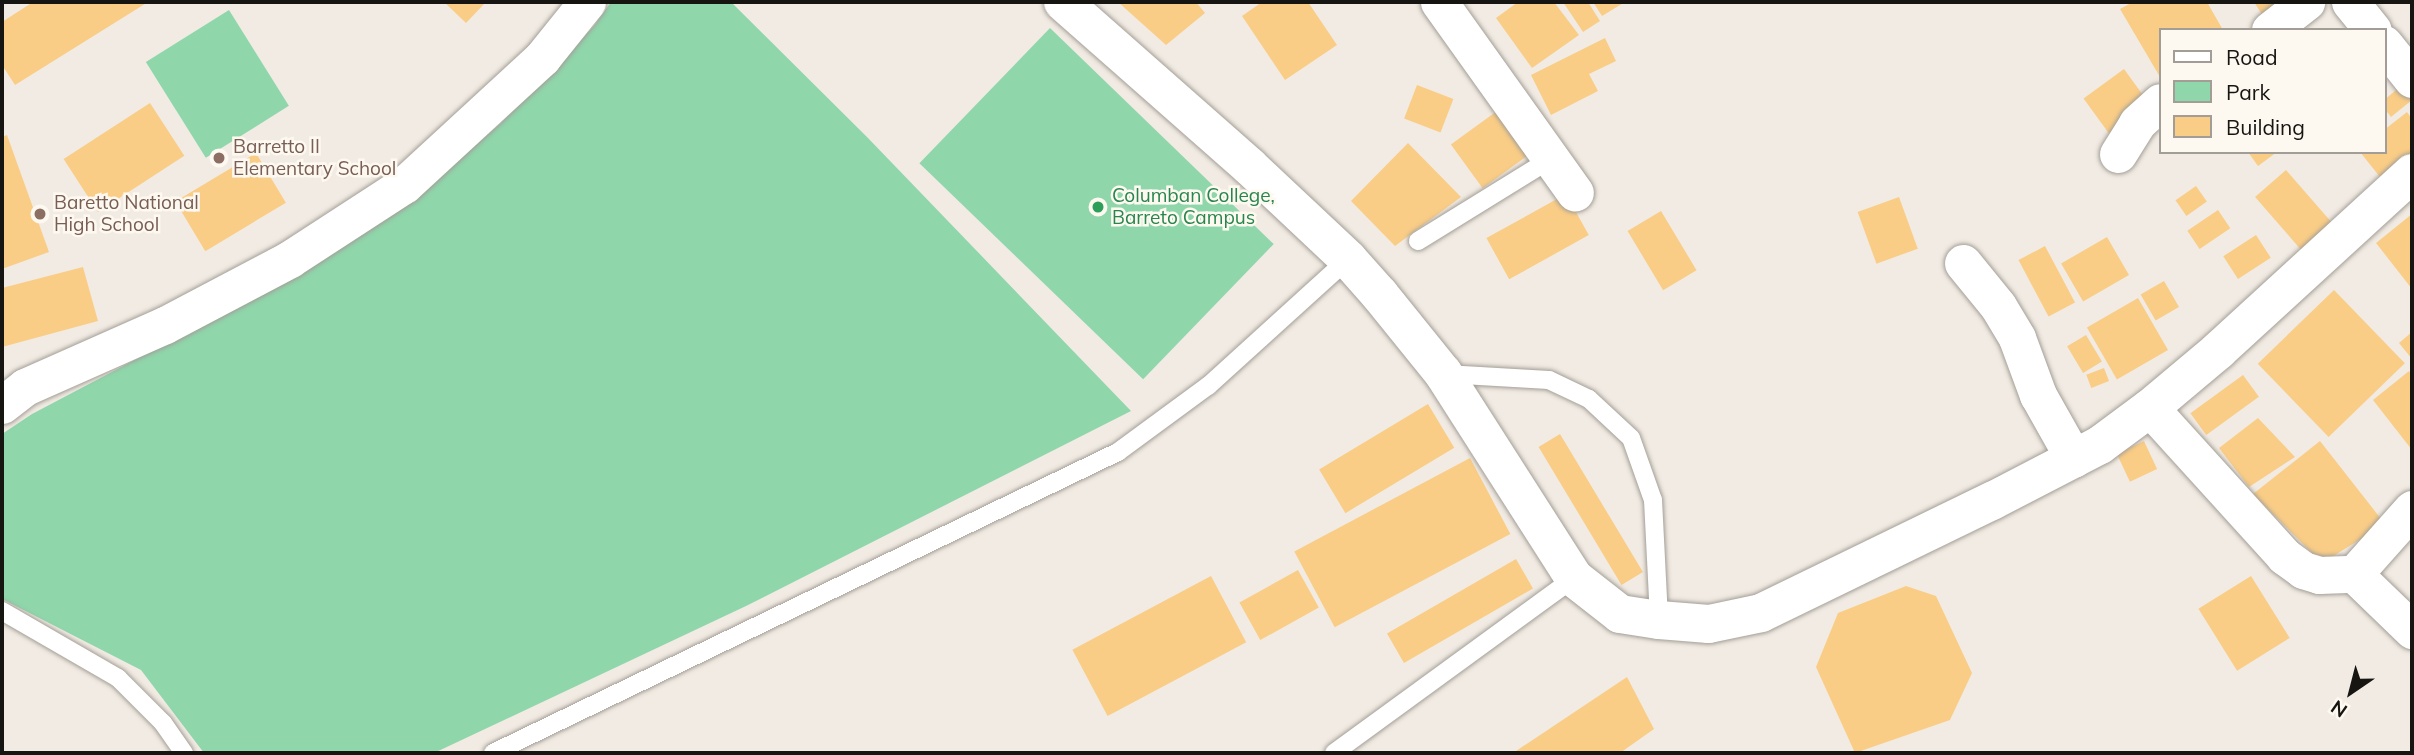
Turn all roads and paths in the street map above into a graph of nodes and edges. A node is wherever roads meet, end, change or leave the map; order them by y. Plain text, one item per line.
1 (587, 2) edge
2 (1063, 2) edge
3 (1438, 2) edge
4 (2306, 2) edge
5 (2350, 2) edge
6 (2273, 28) edge
7 (2371, 28) edge
8 (2386, 46) edge
9 (2412, 79) edge
10 (2158, 104) edge
11 (2118, 155) dead end
12 (1551, 159) junction
13 (2412, 173) edge
14 (1575, 193) dead end
15 (1418, 241) dead end
16 (1348, 259) junction
17 (1963, 263) dead end
18 (1443, 373) junction
19 (9, 393) edge
20 (2151, 408) junction
21 (2074, 459) junction
22 (2412, 509) edge
23 (2354, 575) junction
24 (1574, 578) junction
25 (2, 611) edge
26 (1659, 620) junction
27 (2412, 630) edge
28 (184, 753) edge
29 (493, 753) edge
30 (1334, 753) edge

1 - 19 street
2 - 16 street
3 - 12 street
4 - 6 street
5 - 7 street
8 - 9 street
10 - 11 street
12 - 14 street
12 - 15 lane
13 - 20 street
16 - 18 street
16 - 29 lane
17 - 21 street
18 - 24 street
18 - 26 lane
20 - 21 street
20 - 23 street
21 - 26 street
22 - 23 street
23 - 27 street
24 - 26 street
24 - 30 lane
25 - 28 lane

